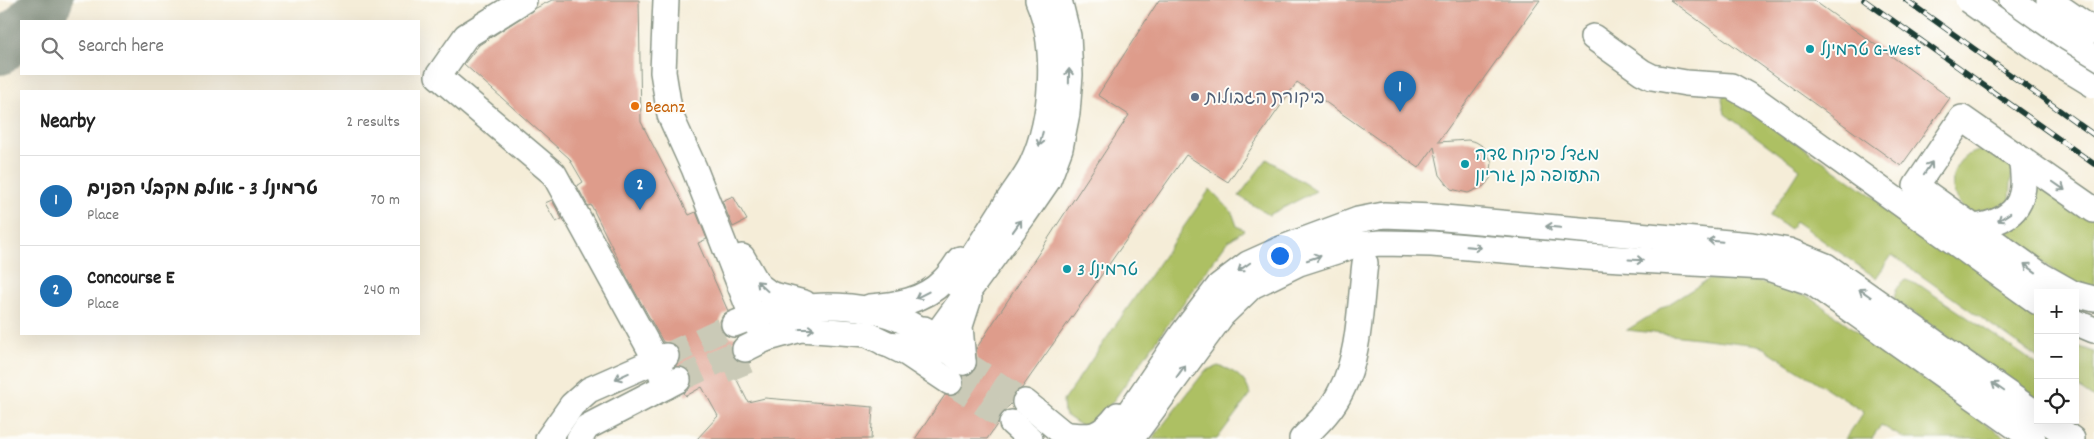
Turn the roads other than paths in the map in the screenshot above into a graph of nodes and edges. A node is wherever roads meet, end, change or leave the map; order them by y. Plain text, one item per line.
1 (524, 0) edge
2 (666, 0) edge
3 (1038, 0) edge
4 (1059, 0) edge
5 (1959, 0) edge
6 (1968, 0) edge
7 (1990, 0) edge
8 (2012, 0) edge
9 (2049, 0) edge
10 (2094, 32) edge
11 (1593, 37) dead end
12 (2094, 59) edge
13 (2094, 73) edge
14 (2094, 85) edge
15 (2021, 159) junction
16 (1031, 165) junction
17 (694, 168) junction
18 (2094, 210) edge
19 (1975, 227) junction
20 (994, 257) junction
21 (1365, 263) dead end
22 (2066, 289) edge
23 (2079, 294) edge
24 (2034, 299) edge
25 (2094, 299) edge
26 (824, 307) junction
27 (855, 307) junction
28 (744, 320) junction
29 (2079, 324) edge
30 (2094, 330) edge
31 (1184, 333) junction
32 (925, 338) junction
33 (978, 342) tunnel mouth
34 (886, 344) junction
35 (661, 358) junction
36 (948, 371) junction
37 (1159, 400) junction
38 (1025, 402) tunnel mouth
39 (2034, 412) edge
40 (2051, 424) edge
41 (1067, 436) edge
42 (548, 439) edge
43 (580, 439) edge
44 (1111, 439) edge
45 (1131, 439) edge
46 (1141, 439) edge
47 (1302, 439) edge
48 (2033, 439) edge
49 (2072, 439) edge

1 - 35 street
2 - 17 street
3 -> 16 street
20 -> 4 street
5 - 13 street
6 - 14 street, bridge
7 - 13 street
8 - 12 street
9 - 10 street
11 - 24 street
15 -> 18 street
15 -> 19 street
19 -> 15 street
16 -> 27 street
16 - 32 street
26 -> 17 street
17 - 28 street
22 -> 19 street
20 - 32 street
20 - 33 street
20 - 36 street
21 - 47 street
23 - 25 street
26 - 27 street
26 - 28 street
27 - 32 street
28 -> 34 street
29 - 30 street
39 -> 31 street
31 - 41 street
31 - 44 street
32 - 34 street
32 - 36 street
34 - 36 street
35 -> 42 street
35 - 43 street
37 - 45 street
37 - 46 street
37 -> 48 street
38 - 41 street
40 - 49 street

